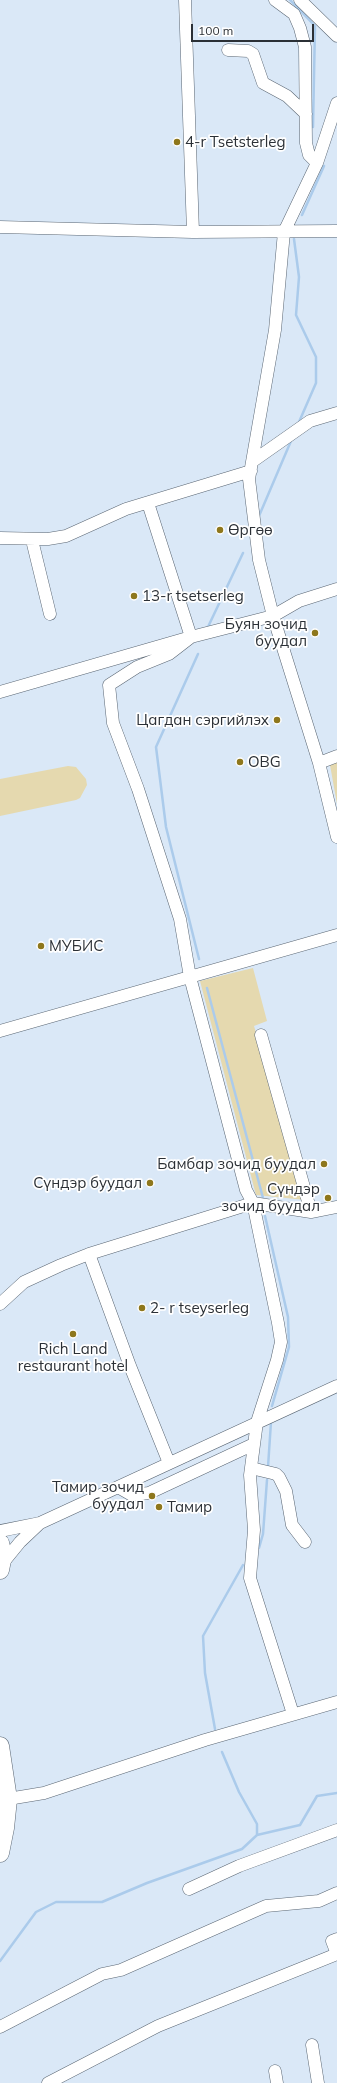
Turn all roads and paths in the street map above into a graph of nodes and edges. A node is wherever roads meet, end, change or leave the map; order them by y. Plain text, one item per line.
1 (184, 0) edge
2 (275, 0) edge
3 (303, 1) edge
4 (337, 36) edge
5 (228, 50) dead end
6 (337, 103) edge
7 (306, 114) junction
8 (317, 163) junction
9 (0, 228) edge
10 (337, 231) edge
11 (193, 232) junction
12 (284, 232) junction
13 (337, 413) edge
14 (252, 466) junction
15 (148, 503) junction
16 (0, 538) edge
17 (32, 540) junction
18 (337, 588) edge
19 (50, 614) dead end
20 (273, 616) junction
21 (191, 637) junction
22 (0, 692) edge
23 (337, 756) edge
24 (319, 763) junction
25 (335, 826) edge
26 (337, 837) edge
27 (337, 935) edge
28 (190, 977) junction
29 (0, 1031) edge
30 (261, 1035) dead end
31 (253, 1203) junction
32 (337, 1207) edge
33 (311, 1212) junction
34 (89, 1254) junction
35 (0, 1304) edge
36 (337, 1386) edge
37 (257, 1422) junction
38 (254, 1444) junction
39 (169, 1463) junction
40 (251, 1468) junction
41 (118, 1487) junction
42 (40, 1523) junction
43 (0, 1531) edge
44 (305, 1542) dead end
45 (0, 1543) edge
46 (1, 1567) edge
47 (337, 1702) edge
48 (293, 1714) junction
49 (0, 1746) edge
50 (8, 1799) junction
51 (337, 1830) edge
52 (0, 1853) edge
53 (189, 1889) dead end
54 (337, 1893) edge
55 (337, 1939) edge
56 (337, 1954) edge
57 (0, 2027) edge
58 (312, 2046) dead end
59 (275, 2071) dead end
60 (48, 2083) edge
61 (277, 2083) edge
62 (318, 2083) edge

1 - 11 street
2 - 7 street
3 - 4 street
5 - 7 street
6 - 8 street
7 - 8 street
8 - 12 street
9 - 11 street
10 - 12 street
11 - 12 street
12 - 14 street
13 - 14 street
14 - 15 street
14 - 20 street
15 - 17 street
15 - 21 street
16 - 17 street
17 - 19 street
18 - 20 street
20 - 21 street
20 - 24 street
21 - 22 street
21 - 28 street
23 - 24 street
24 - 25 street
25 - 26 street
27 - 28 street
28 - 29 street
28 - 31 street
30 - 33 street
31 - 33 street
31 - 34 street
31 - 37 street
32 - 33 street
34 - 35 street
34 - 39 street
36 - 37 street
37 - 38 street
37 - 39 street
38 - 40 street
38 - 41 street
39 - 41 street
40 - 44 street
40 - 48 street
41 - 42 street
42 - 43 street
42 - 46 street
45 - 46 highway
47 - 48 street
48 - 50 street
49 - 50 highway
50 - 52 highway
51 - 53 street
54 - 57 street
55 - 56 street
56 - 60 street
58 - 62 street
59 - 61 street

